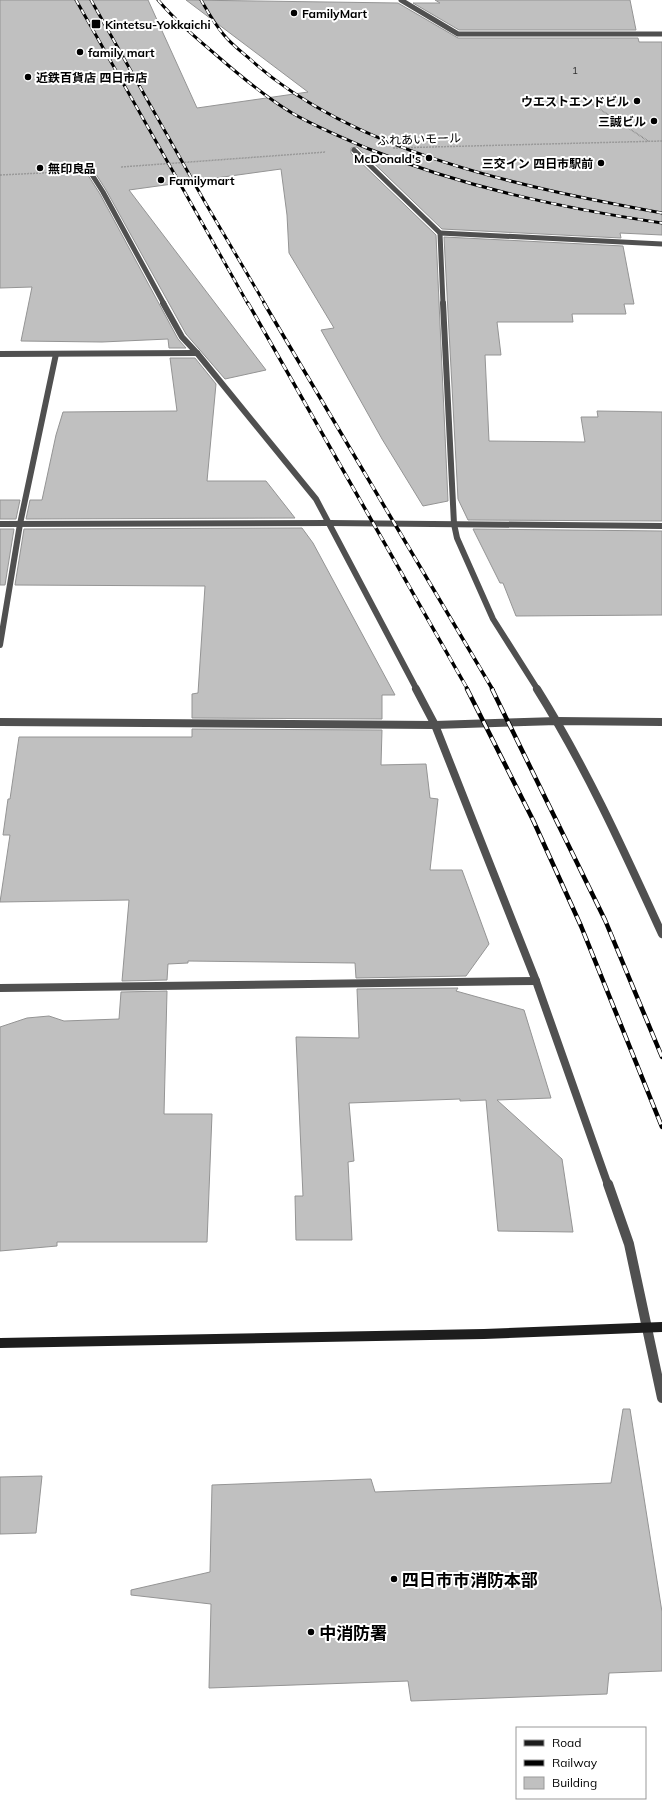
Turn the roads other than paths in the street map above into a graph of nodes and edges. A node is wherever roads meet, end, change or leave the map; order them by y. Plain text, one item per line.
1 (401, 0) edge
2 (662, 34) edge
3 (354, 150) road end
4 (89, 170) dead end
5 (440, 233) junction
6 (662, 244) edge
7 (197, 353) junction
8 (0, 354) edge
9 (56, 354) junction
10 (329, 523) junction
11 (0, 524) edge
12 (20, 524) junction
13 (454, 524) junction
14 (662, 526) edge
15 (0, 645) edge
16 (557, 721) junction
17 (0, 722) edge
18 (662, 722) edge
19 (435, 725) junction
20 (662, 934) edge
21 (536, 980) junction
22 (0, 988) edge
23 (646, 1327) junction
24 (662, 1327) edge
25 (0, 1343) edge
26 (662, 1398) edge

1 - 2 street
3 - 5 street
4 - 7 street
5 - 6 street
5 - 13 street
7 - 9 street
7 - 10 street
8 - 9 street
9 - 12 street
10 - 12 street
10 - 13 street
10 - 19 street
11 - 12 street
12 - 15 street
13 - 14 street
13 - 16 street
16 - 18 street
16 - 19 street
16 - 20 street
17 - 19 street
19 - 21 street
21 - 22 street
21 - 23 street
23 - 24 street
23 - 25 street
23 - 26 street

